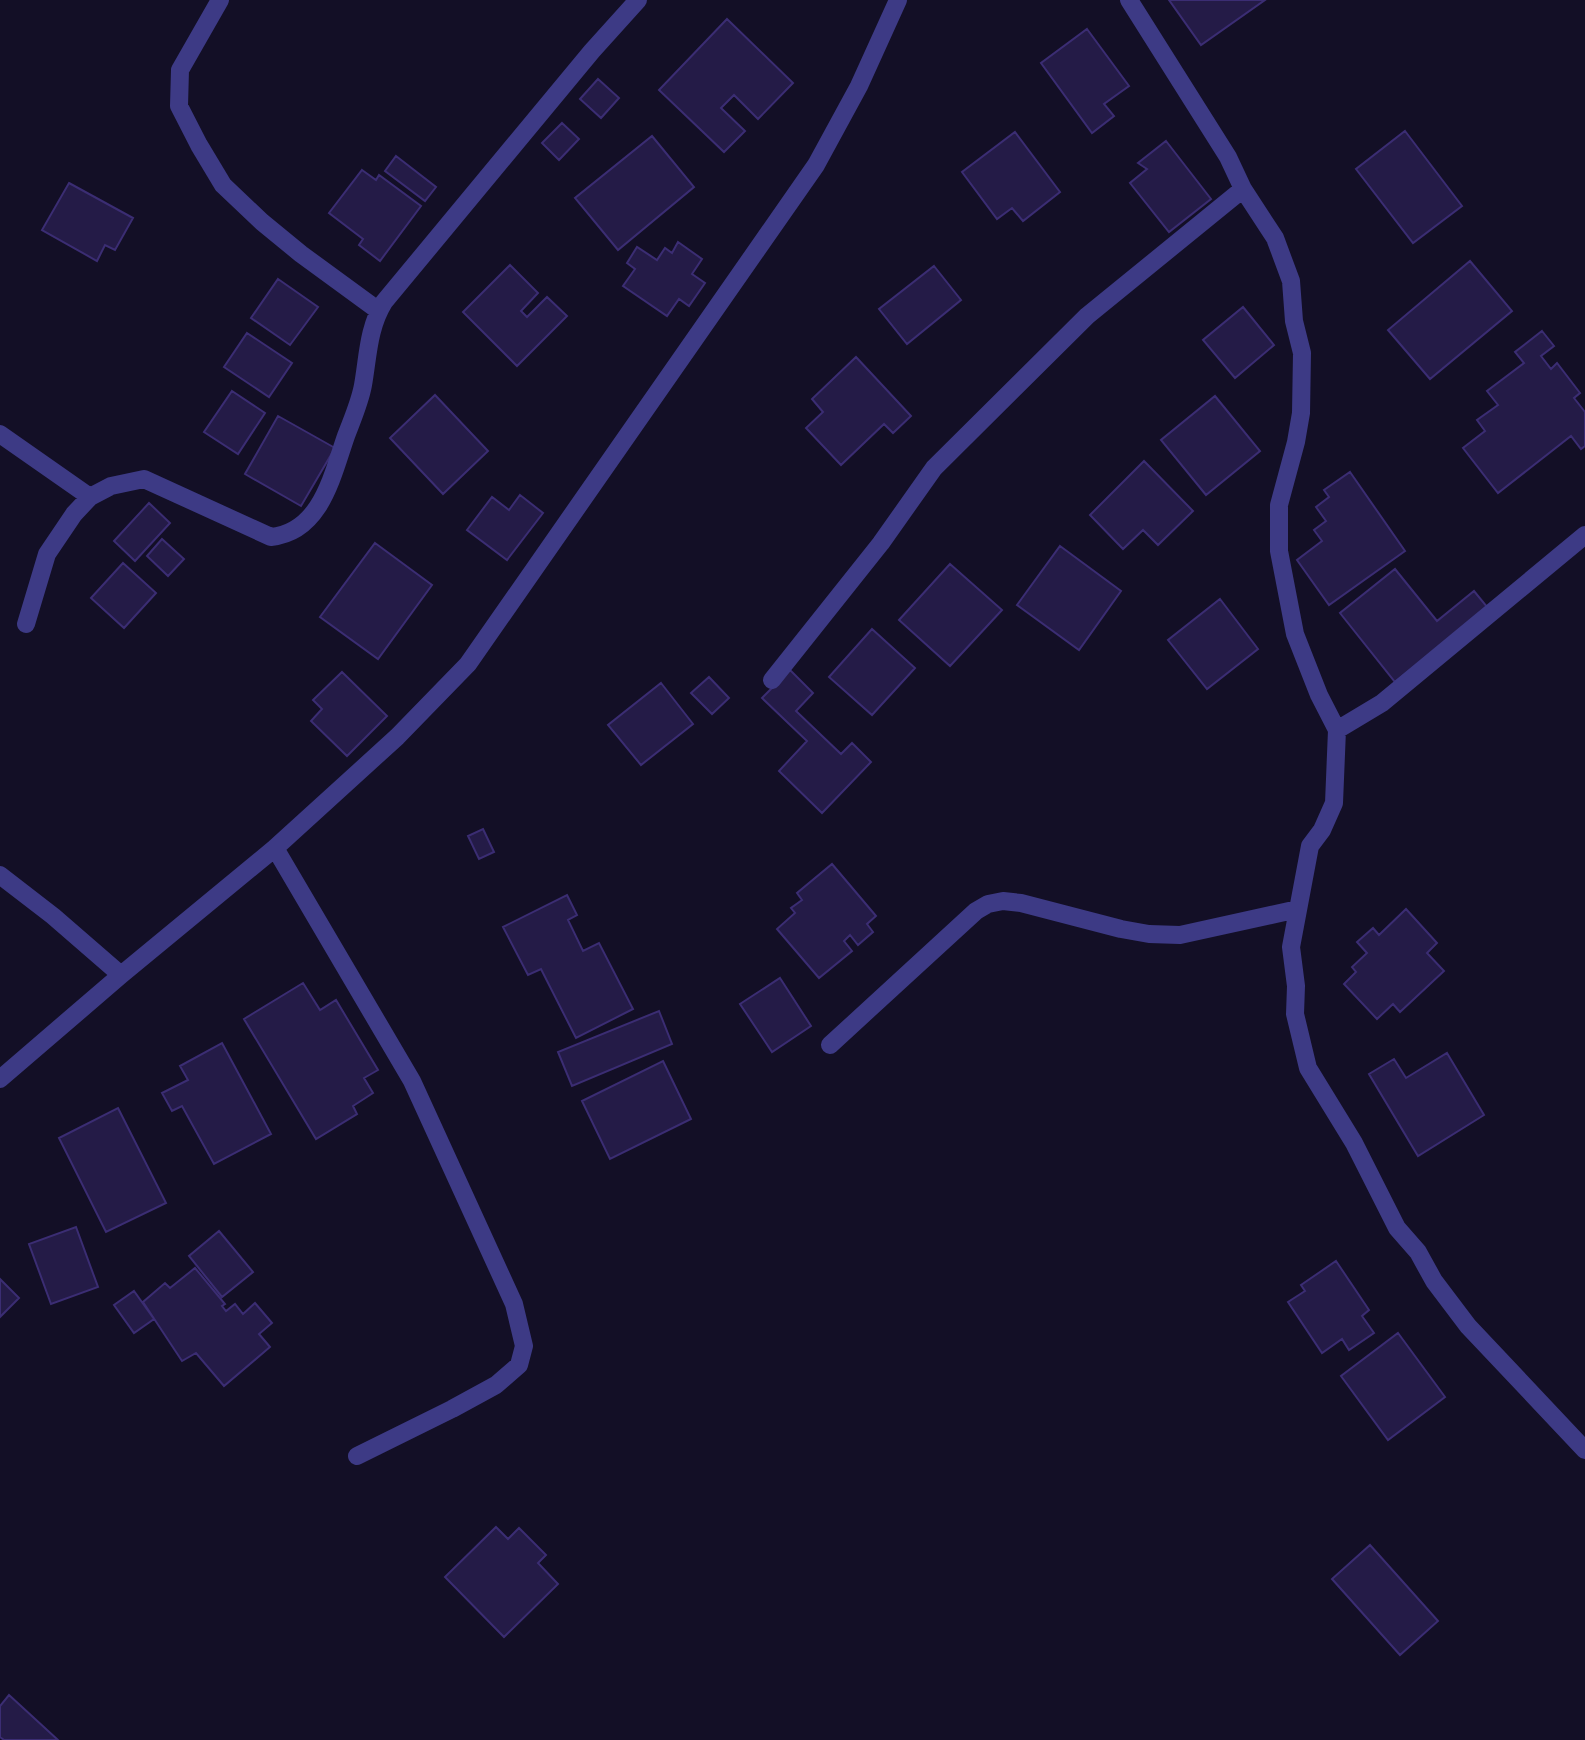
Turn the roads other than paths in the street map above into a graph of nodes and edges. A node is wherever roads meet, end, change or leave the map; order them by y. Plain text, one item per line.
1 (220, 0) edge
2 (638, 0) edge
3 (898, 0) edge
4 (1129, 0) edge
5 (1243, 189) junction
6 (379, 311) junction
7 (0, 434) edge
8 (90, 497) junction
9 (1585, 535) edge
10 (26, 624) dead end
11 (772, 680) dead end
12 (1336, 730) junction
13 (275, 848) junction
14 (0, 875) edge
15 (1298, 909) junction
16 (121, 975) junction
17 (830, 1045) dead end
18 (0, 1079) edge
19 (1585, 1450) edge
20 (357, 1456) dead end

1 - 6 street
2 - 6 street
3 - 13 street
4 - 5 street
5 - 11 street
5 - 12 street
6 - 8 street
7 - 8 street
8 - 10 street
9 - 12 street
12 - 15 street
13 - 16 street
13 - 20 street
14 - 16 street
15 - 17 street
15 - 19 street
16 - 18 street

